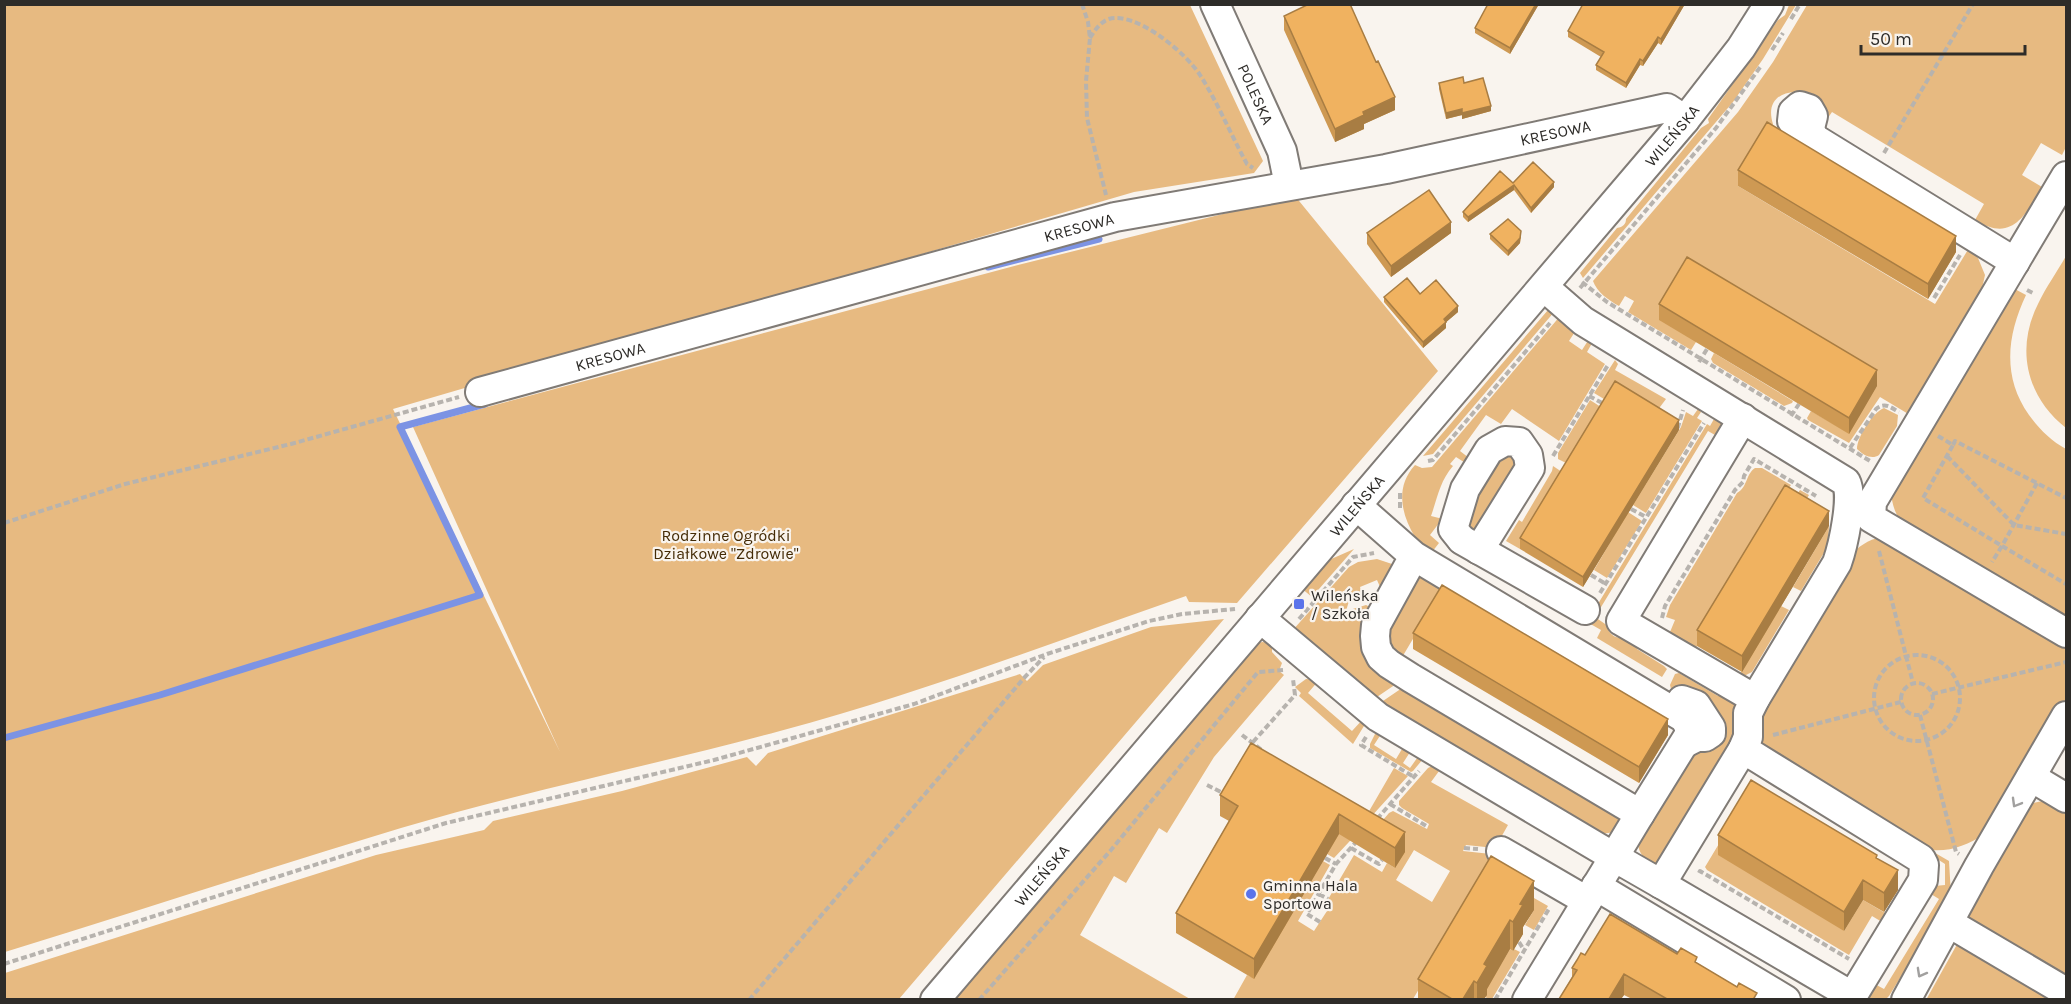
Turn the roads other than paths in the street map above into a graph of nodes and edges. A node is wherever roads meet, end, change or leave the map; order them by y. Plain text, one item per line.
1 (1215, 4) edge
2 (1769, 4) edge
3 (1684, 120) junction
4 (1814, 139) dead end
5 (2067, 176) edge
6 (1289, 185) junction
7 (2015, 262) junction
8 (1544, 287) junction
9 (480, 392) road end
10 (1743, 418) junction
11 (1356, 506) junction
12 (1470, 544) junction
13 (1423, 562) junction
14 (1590, 606) road end
15 (1260, 618) junction
16 (2067, 633) edge
17 (1755, 699) junction
18 (2067, 716) edge
19 (1754, 742) junction
20 (2031, 777) junction
21 (2067, 798) edge
22 (1640, 814) junction
23 (1501, 851) dead end
24 (1614, 857) junction
25 (1672, 890) junction
26 (1591, 893) junction
27 (1949, 923) junction
28 (2067, 992) edge
29 (1851, 998) edge
30 (935, 999) edge
31 (1527, 999) edge
32 (1786, 999) edge
33 (1906, 999) edge

1 - 6 street, POLESKA
2 - 3 street, WILEŃSKA
3 - 6 street, KRESOWA
3 - 8 street, WILEŃSKA
4 - 7 street
5 - 7 street
6 - 9 street, KRESOWA
7 - 16 street
8 - 10 street
8 - 11 street, WILEŃSKA
10 - 17 street
10 - 17 street
11 - 13 street
11 - 15 street, WILEŃSKA
12 - 12 street
12 - 13 street
12 - 14 street
13 - 22 street
13 - 22 street
15 - 24 street
15 - 30 street, WILEŃSKA
17 - 19 street
18 - 20 street
19 - 25 street
19 - 29 street
20 - 21 street
20 -> 27 street
22 - 24 street
23 - 26 street
24 - 25 street
24 - 26 street
25 - 29 street
26 - 31 street
26 - 32 street
27 - 28 street
27 -> 33 street

